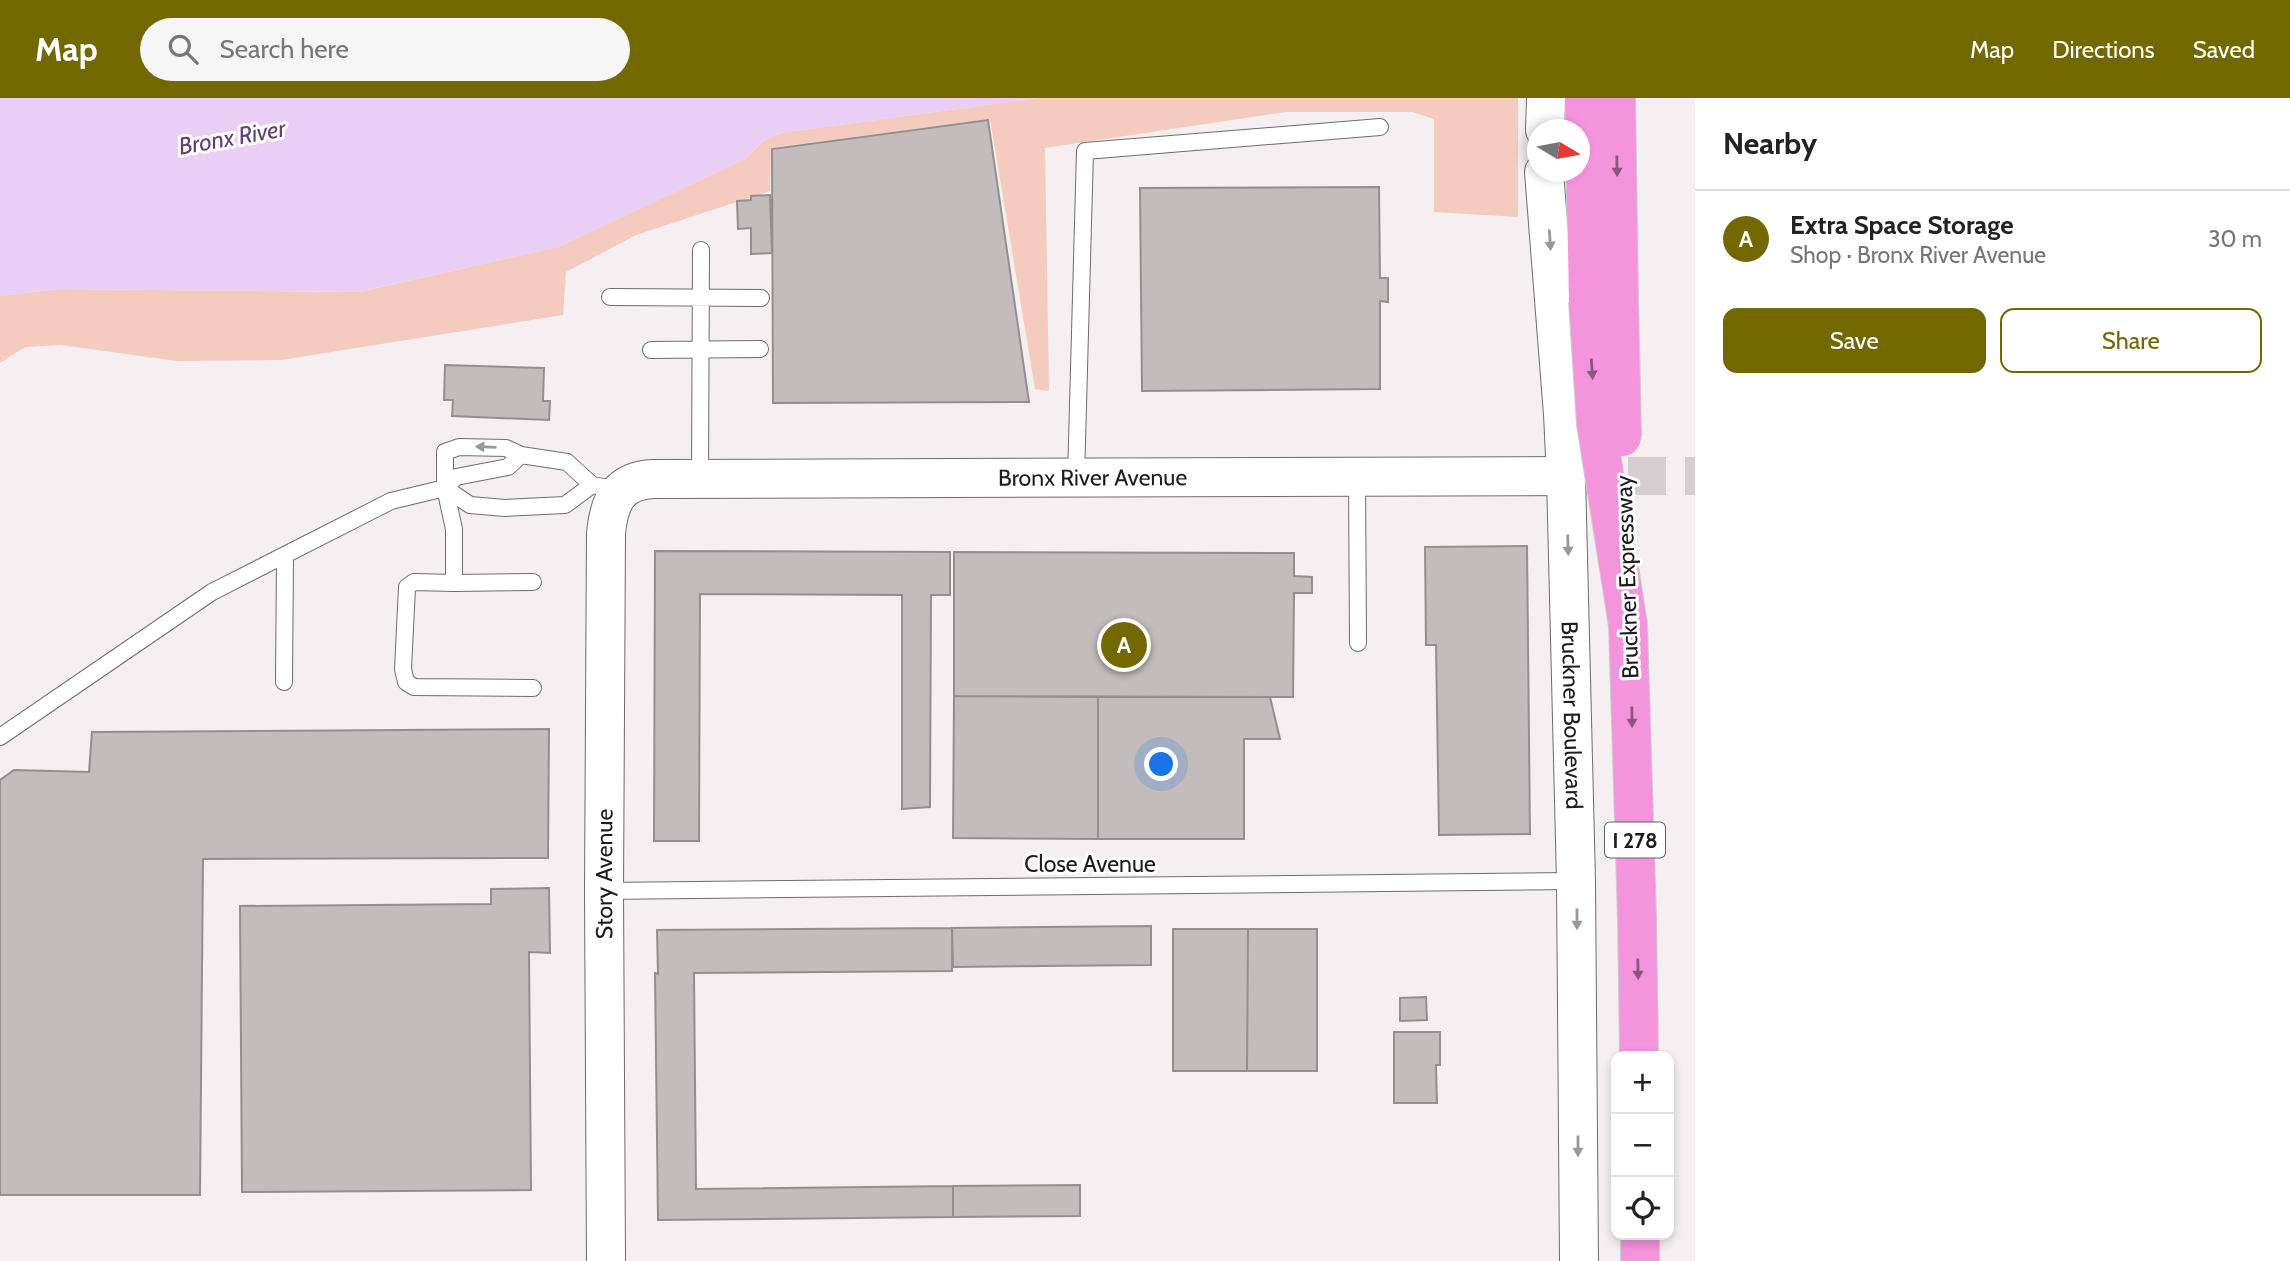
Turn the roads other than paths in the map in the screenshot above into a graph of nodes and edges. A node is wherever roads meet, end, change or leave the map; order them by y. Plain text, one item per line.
1 (1546, 98) edge
2 (1584, 98) edge
3 (1616, 98) edge
4 (1545, 119) edge
5 (1380, 127) dead end
6 (1546, 182) edge
7 (701, 250) dead end
8 (610, 297) dead end
9 (701, 298) junction
10 (761, 298) dead end
11 (1604, 301) junction
12 (701, 349) junction
13 (760, 349) dead end
14 (651, 350) dead end
15 (521, 454) junction
16 (1357, 476) junction
17 (1566, 476) junction
18 (1076, 478) junction
19 (700, 479) junction
20 (444, 488) junction
21 (606, 488) junction
22 (285, 556) junction
23 (533, 582) dead end
24 (454, 583) junction
25 (1358, 643) dead end
26 (284, 682) dead end
27 (533, 688) dead end
28 (0, 737) edge
29 (1576, 881) junction
30 (604, 891) junction
31 (1639, 1051) edge
32 (1640, 1240) edge
33 (606, 1261) edge
34 (1579, 1261) edge
35 (1640, 1261) edge

1 - 4 street
2 - 11 highway
3 -> 11 highway
5 - 18 lane
6 -> 17 street, Bruckner Boulevard
7 - 9 lane
8 - 9 lane
9 - 10 lane
9 - 12 lane
11 -> 31 highway, Bruckner Expressway / I 278, bridge
12 - 13 lane
12 - 14 lane
12 - 19 lane
15 - 20 lane
15 -> 20 lane
15 - 21 lane
16 - 17 street, Bronx River Avenue
16 - 18 street, Bronx River Avenue
16 - 25 lane
17 -> 29 street, Bruckner Boulevard
18 - 19 street, Bronx River Avenue
19 - 21 street, Bronx River Avenue
20 - 21 lane
20 - 22 lane
20 - 24 lane
21 - 30 street, Story Avenue
22 - 26 lane
22 - 28 lane
23 - 24 lane
24 - 27 lane
29 - 30 lane, Close Avenue
29 -> 34 street, Bruckner Boulevard
30 - 33 street, Story Avenue
32 - 35 highway

